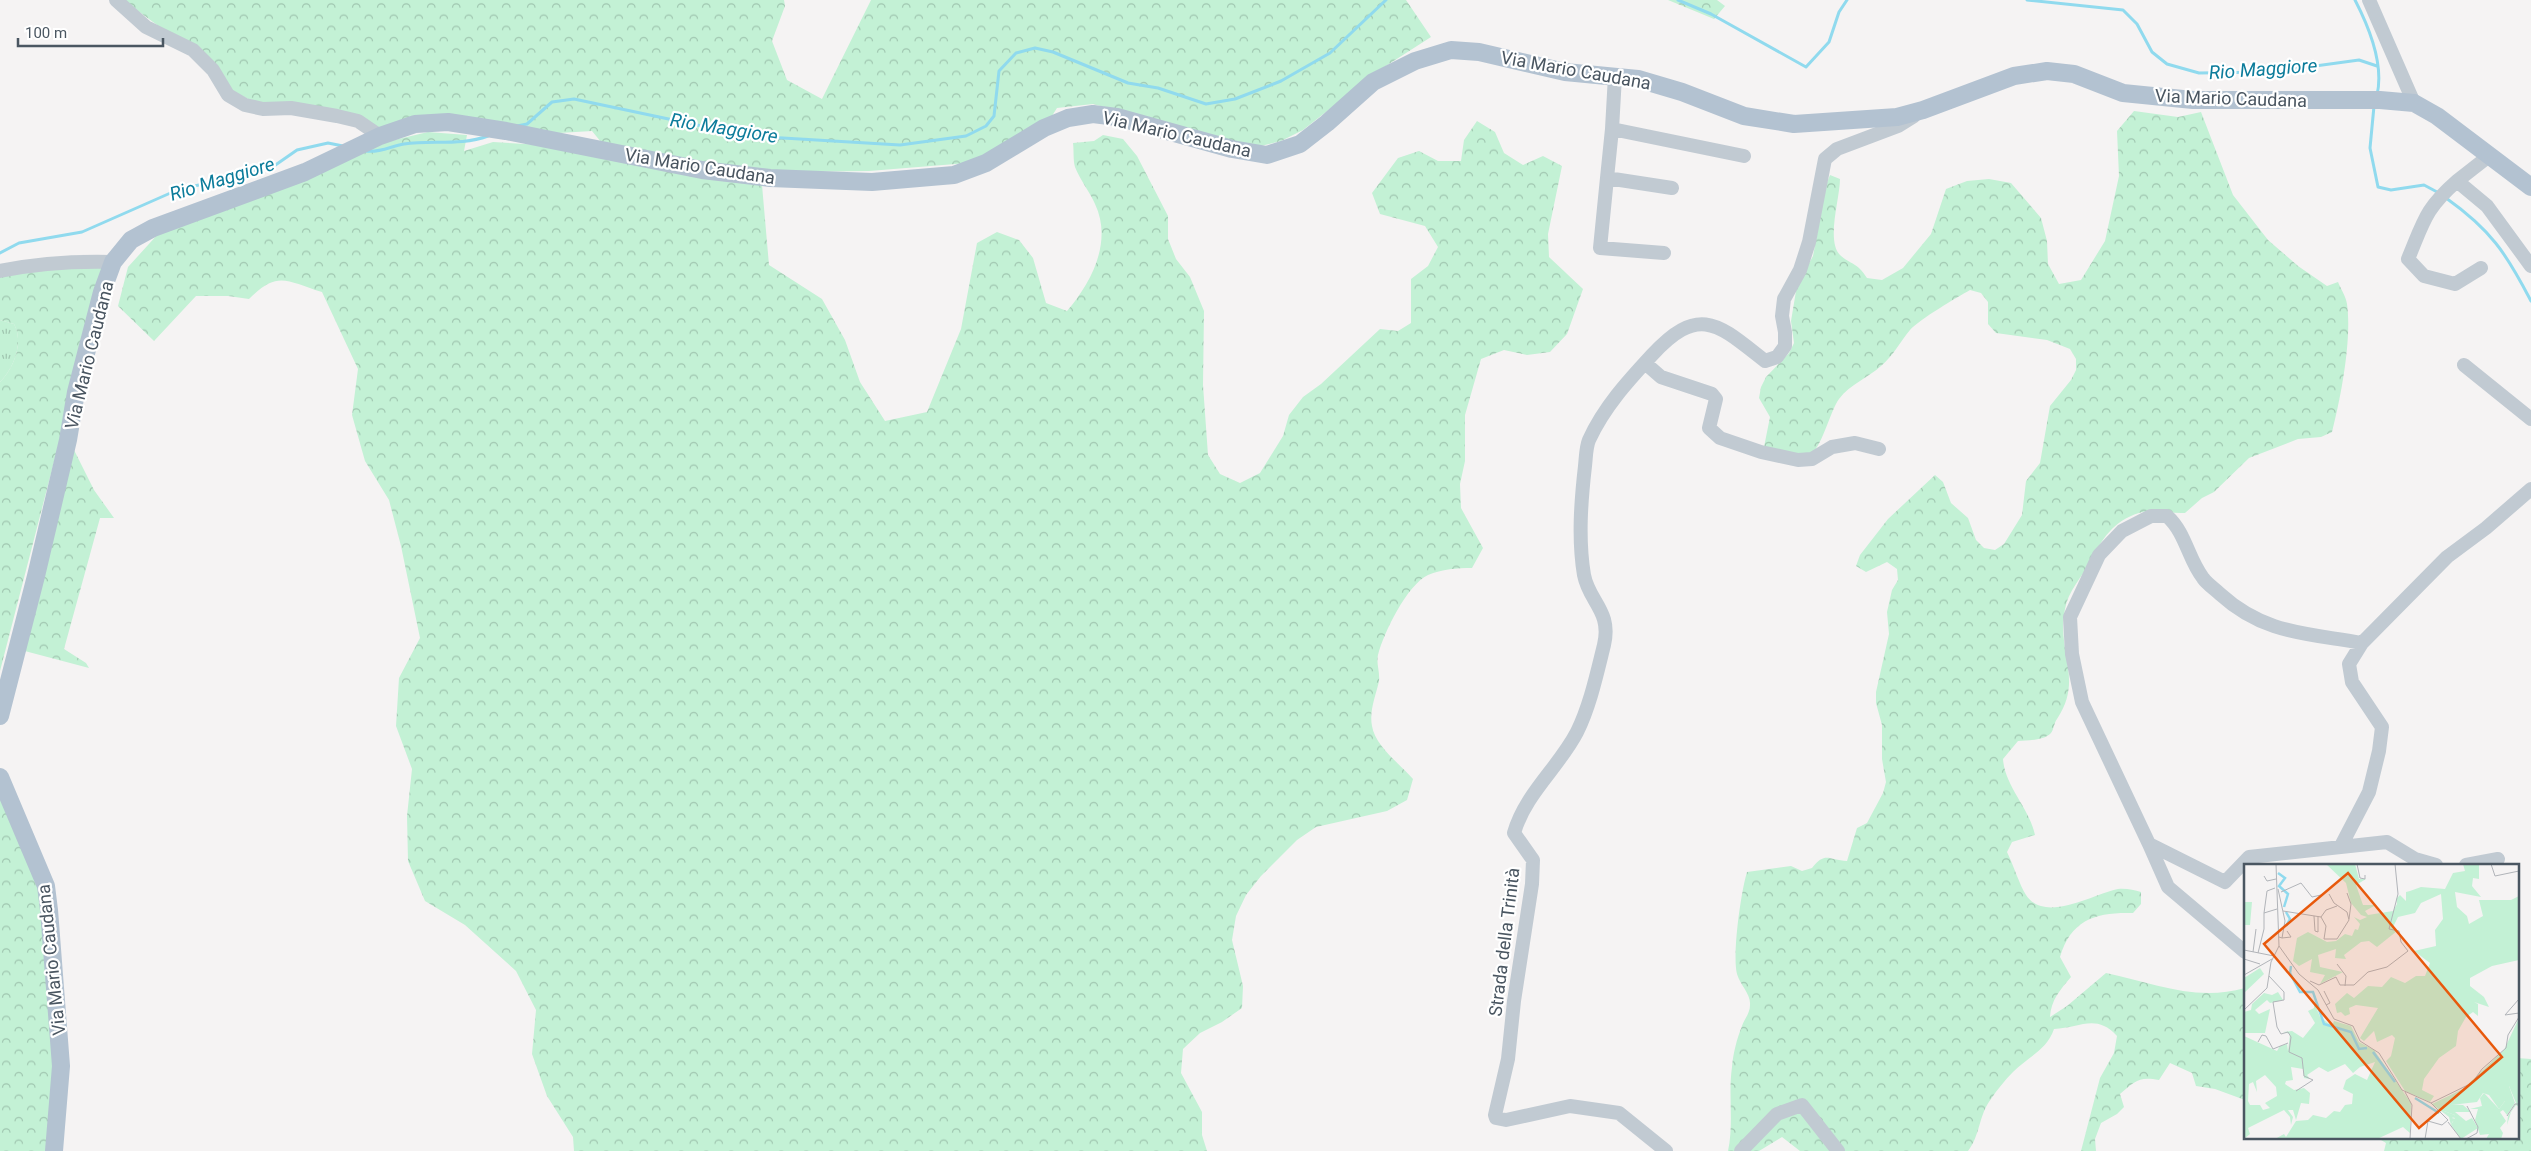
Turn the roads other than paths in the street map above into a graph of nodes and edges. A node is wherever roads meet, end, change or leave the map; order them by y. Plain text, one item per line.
1 (116, 0) edge
2 (2369, 0) edge
3 (1615, 76) junction
4 (2414, 103) junction
5 (1924, 110) junction
6 (1612, 129) junction
7 (380, 136) junction
8 (1744, 156) dead end
9 (2489, 156) junction
10 (1607, 178) junction
11 (2457, 181) junction
12 (2531, 187) edge
13 (1672, 188) dead end
14 (1664, 253) dead end
15 (113, 262) junction
16 (2531, 266) edge
17 (2481, 268) dead end
18 (0, 271) edge
19 (1645, 363) junction
20 (2464, 365) dead end
21 (2531, 419) edge
22 (1879, 449) dead end
23 (2531, 489) edge
24 (2362, 642) junction
25 (0, 716) edge
26 (0, 777) edge
27 (2149, 844) junction
28 (2341, 846) junction
29 (2498, 859) dead end
30 (2432, 864) edge
31 (2471, 864) edge
32 (2244, 951) edge
33 (54, 1151) edge
34 (1666, 1151) edge
35 (1741, 1151) edge
36 (1838, 1151) edge

1 - 7 street
2 - 4 street
3 - 5 main road, Via Mario Caudana
3 - 6 street
3 - 7 main road, Via Mario Caudana
4 - 5 main road, Via Mario Caudana
4 - 9 main road, Via Mario Caudana
5 - 19 street, Strada della Trinità
6 - 8 street
6 - 10 street
7 - 15 main road, Via Mario Caudana
9 - 11 street
9 - 12 main road, Via Mario Caudana
10 - 13 street
10 - 14 street
11 - 16 street
11 - 17 street
15 - 18 street
15 - 25 main road, Via Mario Caudana
19 - 22 street
19 - 34 street, Strada della Trinità
20 - 21 street
23 - 24 street
24 - 27 street
24 - 28 street
26 - 33 main road, Via Mario Caudana
27 - 28 street
27 - 32 street
28 - 30 street
29 - 31 street
35 - 36 street

